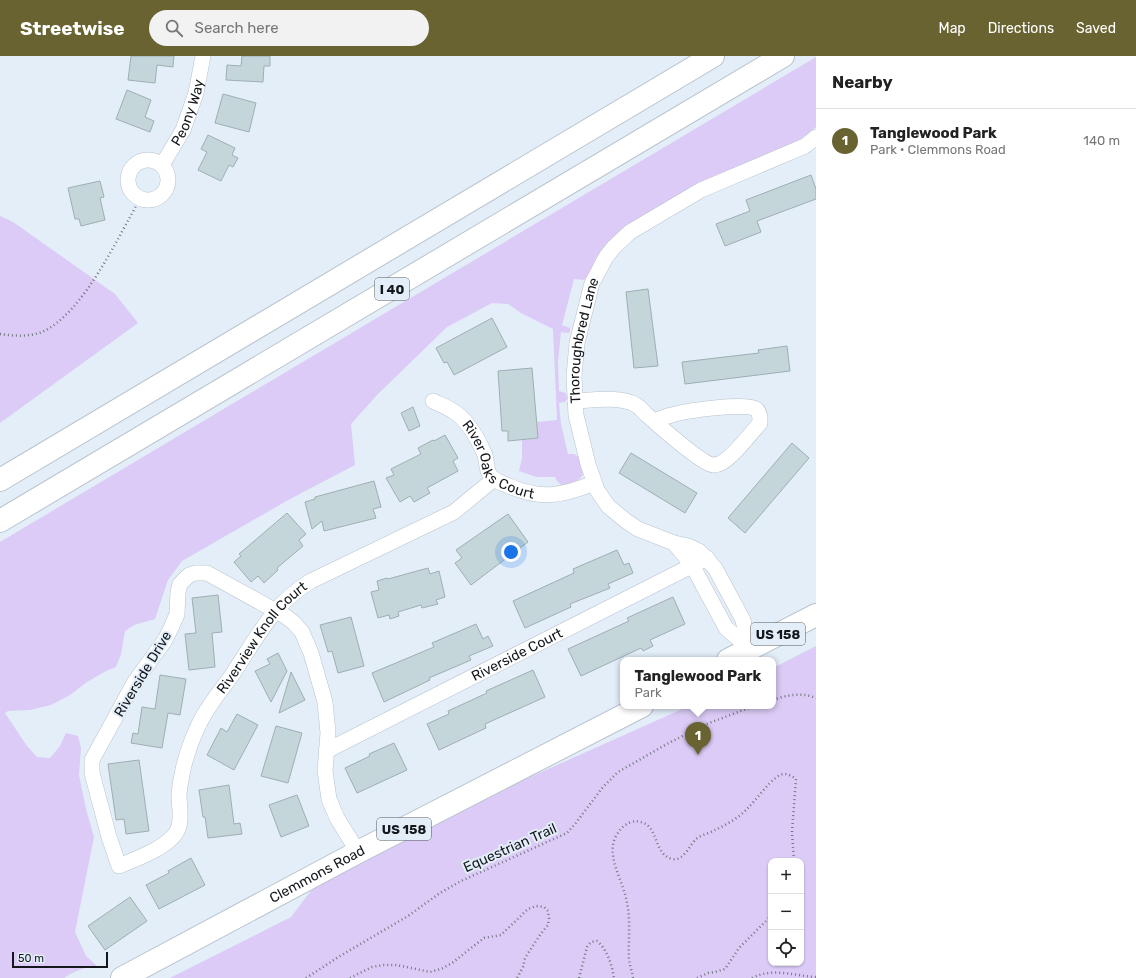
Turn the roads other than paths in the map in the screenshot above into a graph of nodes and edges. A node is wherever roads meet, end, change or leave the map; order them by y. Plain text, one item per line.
1 (203, 56) edge
2 (713, 56) edge
3 (783, 56) edge
4 (816, 137) edge
5 (162, 165) junction
6 (433, 401) dead end
7 (575, 401) junction
8 (654, 421) junction
9 (0, 480) edge
10 (494, 480) junction
11 (594, 483) junction
12 (0, 521) edge
13 (674, 543) junction
14 (707, 558) junction
15 (692, 565) junction
16 (275, 611) junction
17 (813, 618) edge
18 (749, 648) junction
19 (733, 657) edge
20 (636, 709) edge
21 (326, 751) junction
22 (358, 852) junction
23 (119, 866) joint
24 (122, 978) edge

1 - 5 street, Peony Way
2 - 9 main road, I 40
3 - 12 main road, I 40
4 - 7 street, Thoroughbred Lane
5 - 5 street
6 - 10 street, River Oaks Court
7 - 8 street
7 - 11 street, Thoroughbred Lane
8 - 8 street
10 - 11 street, River Oaks Court
10 - 16 street, Riverview Knoll Court
11 - 13 street, Thoroughbred Lane
13 - 14 street
13 - 15 street, Thoroughbred Lane
14 - 15 street, Riverside Court
14 - 18 street
15 - 18 street, Thoroughbred Lane
15 - 21 street, Riverside Court
16 - 21 street, Riverside Drive
16 - 23 street, Riverview Knoll Court
16 - 23 street, Riverside Drive
17 - 18 main road, US 158
18 - 19 main road, US 158
20 - 22 main road, Clemmons Road / US 158
21 - 22 street, Riverside Drive
22 - 24 main road, Clemmons Road / US 158

